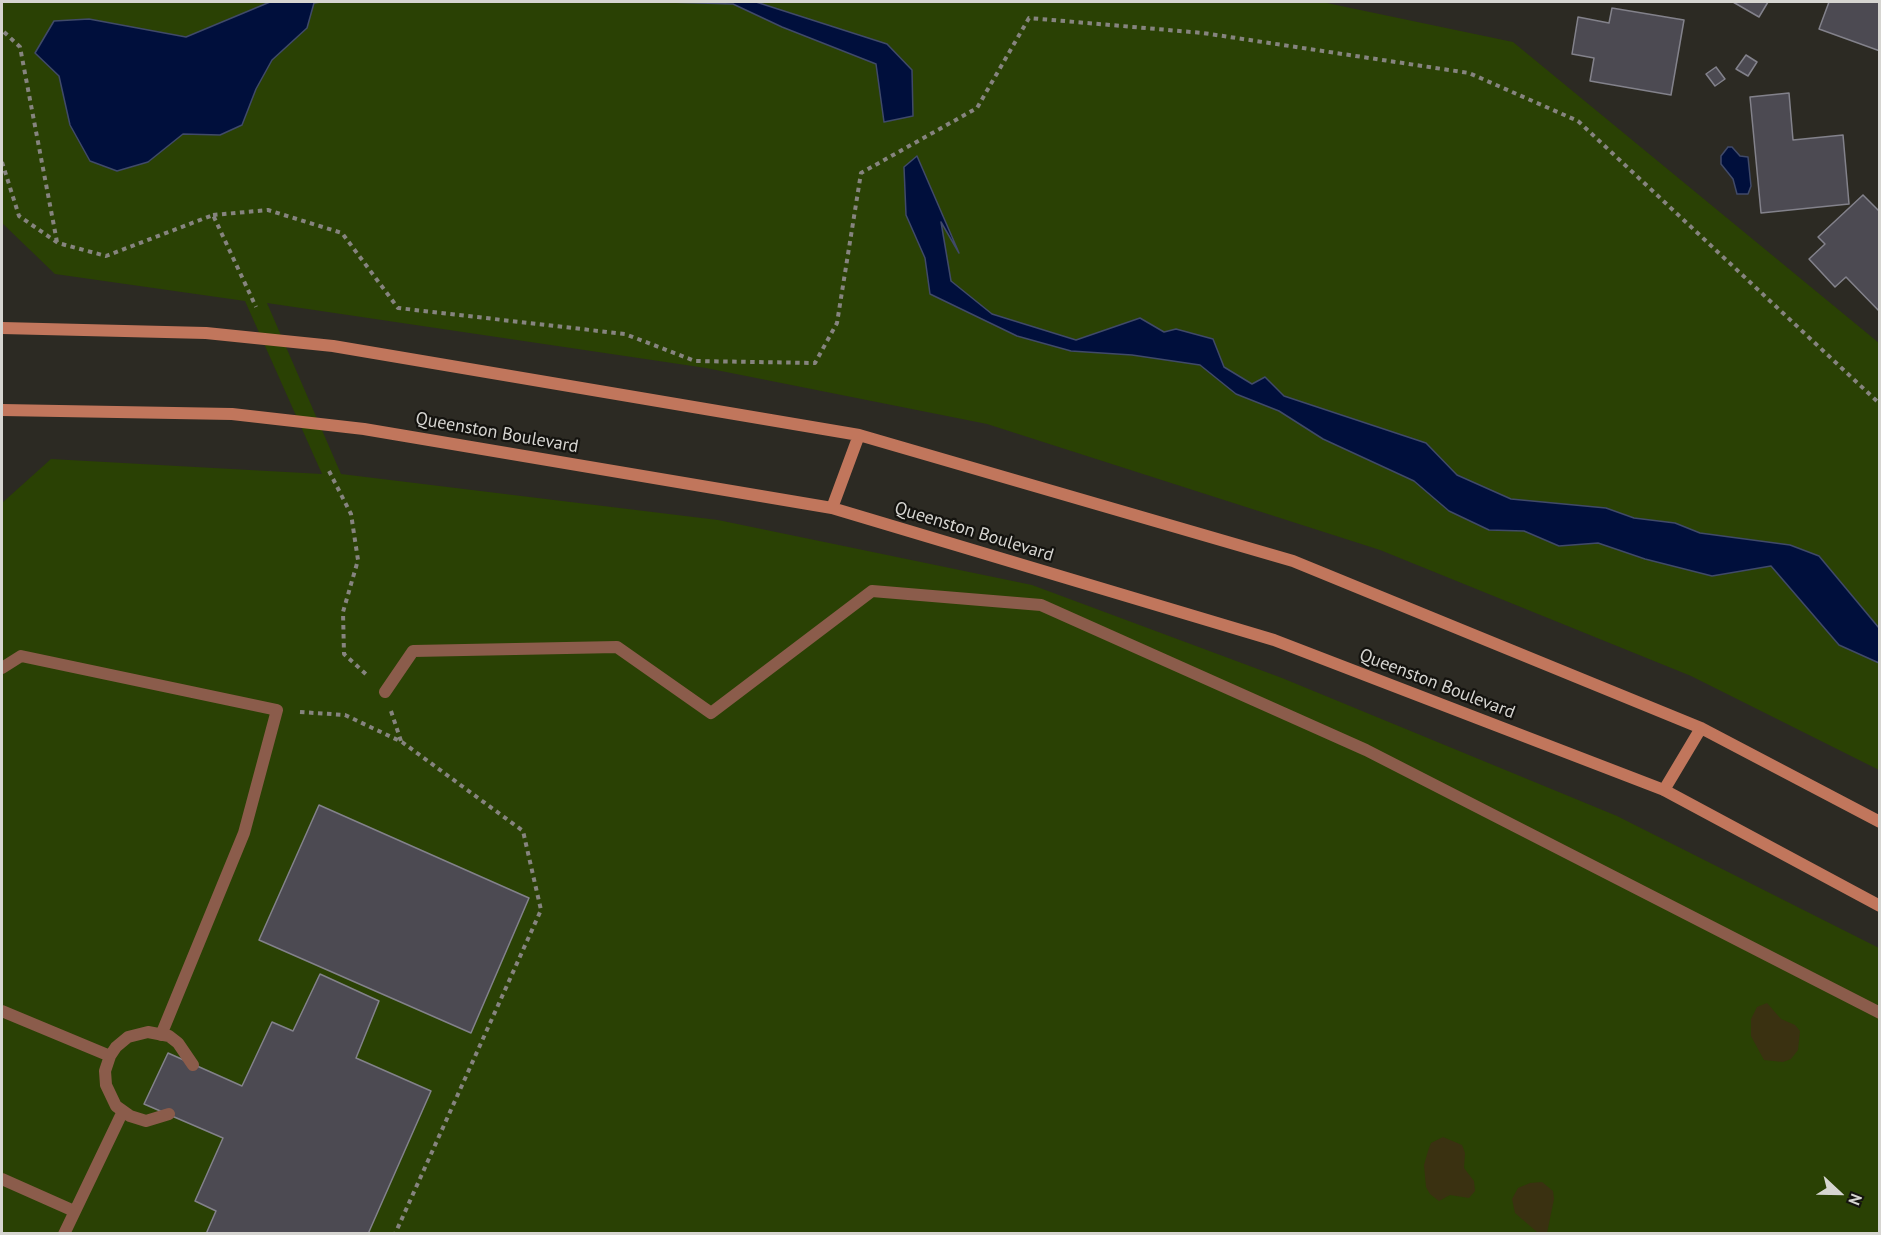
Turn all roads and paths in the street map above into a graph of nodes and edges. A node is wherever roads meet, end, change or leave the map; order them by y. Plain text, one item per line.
1 (4, 32) dead end
2 (2, 162) edge
3 (213, 215) junction
4 (57, 243) junction
5 (256, 307) dead end
6 (2, 328) edge
7 (1880, 404) edge
8 (2, 411) edge
9 (859, 435) junction
10 (330, 471) dead end
11 (832, 508) junction
12 (2, 668) edge
13 (385, 692) junction
14 (277, 710) junction
15 (1701, 728) junction
16 (402, 742) junction
17 (1664, 790) junction
18 (1880, 822) edge
19 (1880, 906) edge
20 (2, 1011) edge
21 (1880, 1013) edge
22 (161, 1035) junction
23 (110, 1056) junction
24 (193, 1065) dead end
25 (123, 1111) junction
26 (169, 1114) dead end
27 (2, 1179) edge
28 (74, 1211) junction
29 (64, 1233) edge
30 (395, 1233) edge

1 - 4 path
2 - 4 path
3 - 4 path
3 - 5 path
3 - 7 path
6 - 9 main road
8 - 11 main road, Queenston Boulevard
9 - 11 main road
9 - 15 main road
10 - 13 path
11 - 17 main road, Queenston Boulevard
12 - 14 lane
13 - 16 path
13 - 21 lane
14 - 16 path
14 - 22 lane
15 - 17 main road
15 - 18 main road
16 - 30 path
17 - 19 main road, Queenston Boulevard
20 - 23 lane
22 - 23 lane
22 - 24 lane
23 - 25 lane
25 - 26 lane
25 - 28 lane
27 - 28 lane
28 - 29 lane

